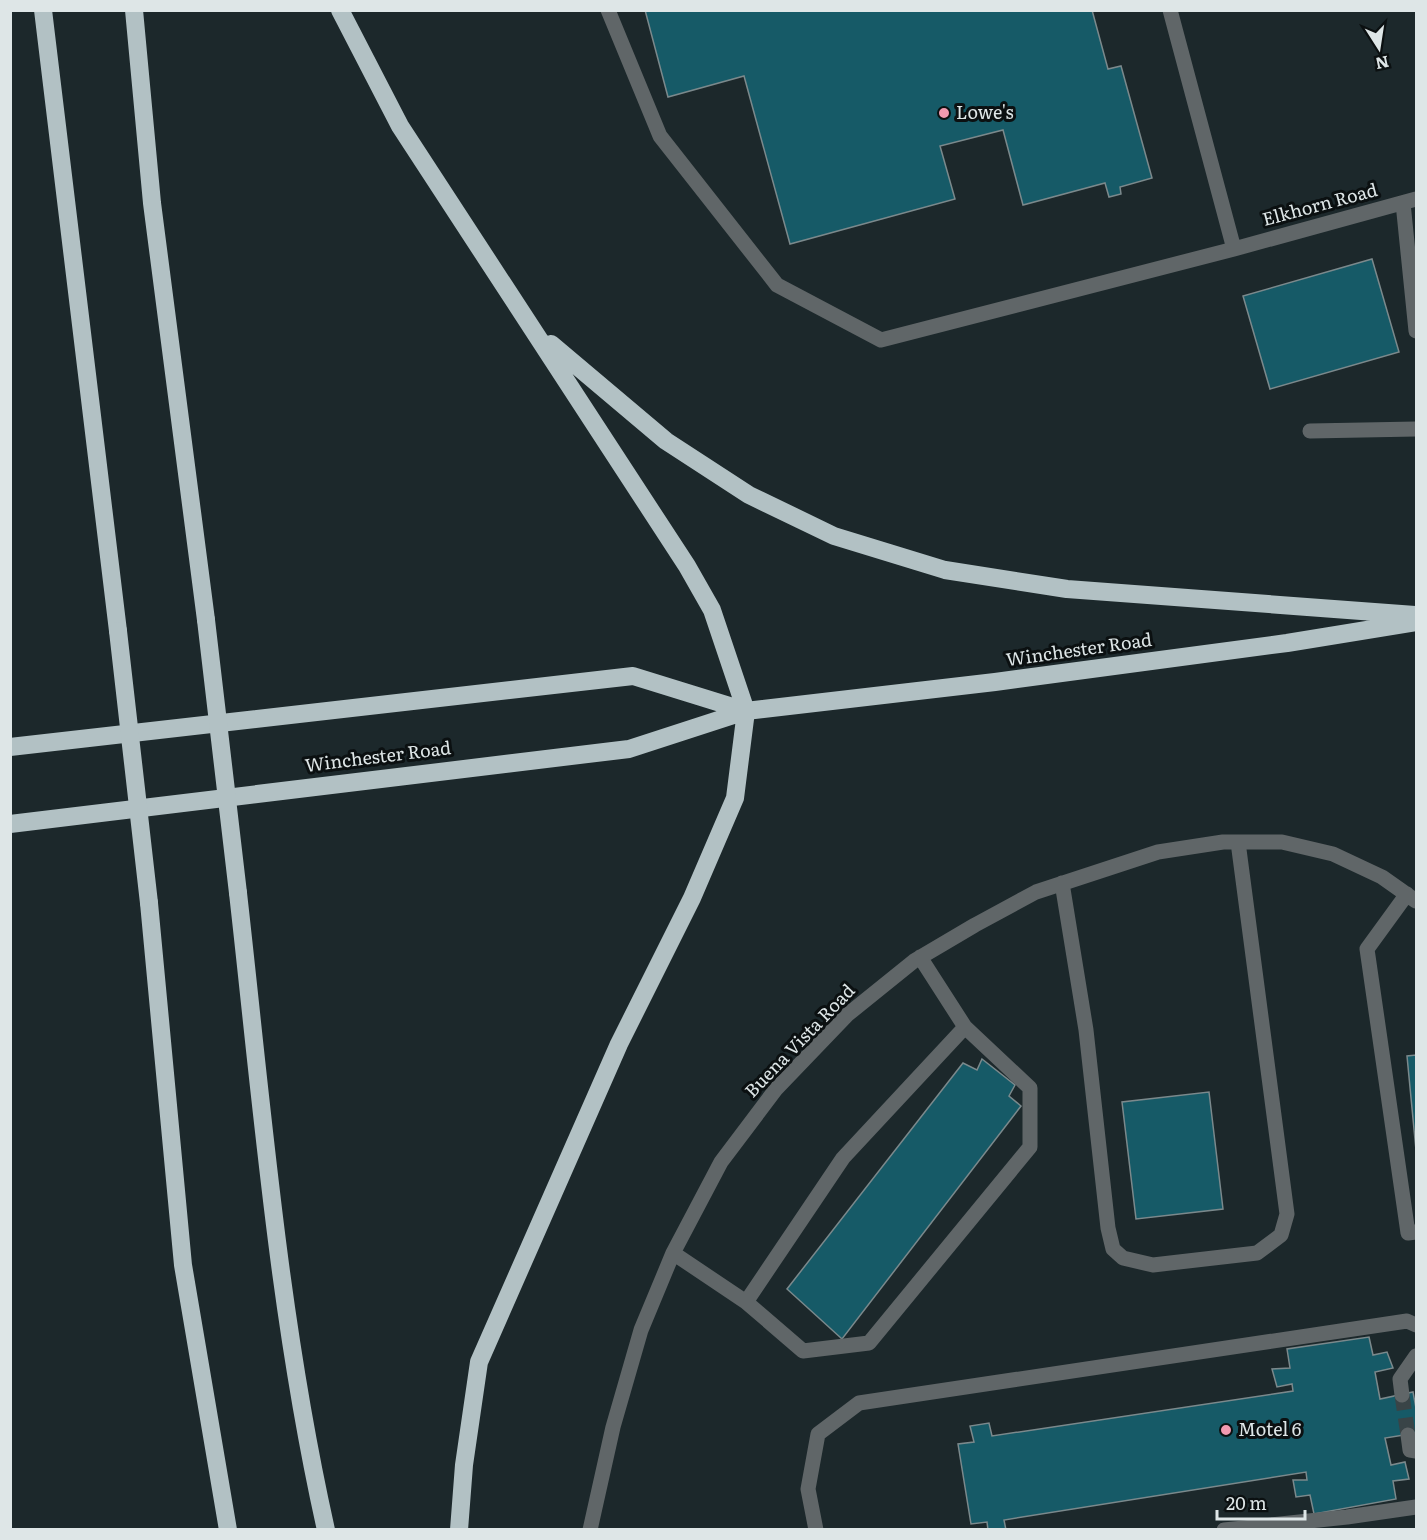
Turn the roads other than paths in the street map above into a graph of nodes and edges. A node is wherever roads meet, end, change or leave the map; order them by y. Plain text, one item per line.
1 (43, 10) edge
2 (134, 10) edge
3 (340, 10) edge
4 (608, 10) edge
5 (1170, 10) edge
6 (1410, 201) edge
7 (1234, 249) junction
8 (1416, 331) edge
9 (536, 332) junction
10 (1416, 429) edge
11 (1310, 431) dead end
12 (1416, 615) edge
13 (1416, 622) edge
14 (746, 711) junction
15 (10, 747) edge
16 (10, 824) edge
17 (1238, 842) junction
18 (1062, 883) junction
19 (1412, 897) edge
20 (920, 957) junction
21 (965, 1027) junction
22 (1416, 1232) edge
23 (673, 1253) junction
24 (746, 1302) junction
25 (1416, 1325) edge
26 (1416, 1356) edge
27 (1402, 1395) tunnel mouth
28 (1408, 1435) tunnel mouth
29 (1416, 1451) edge
30 (1416, 1507) edge
31 (228, 1530) edge
32 (326, 1530) edge
33 (459, 1530) edge
34 (590, 1530) edge
35 (816, 1530) edge
36 (1224, 1530) edge

1 - 31 highway, bridge
2 - 32 highway, bridge
3 - 9 highway
4 - 7 street, Elkhorn Road
5 - 7 street
6 - 7 street, Elkhorn Road
6 - 8 street
9 - 12 highway
9 - 14 highway
10 - 11 street
13 - 14 highway, Winchester Road
14 - 15 highway, Winchester Road
14 - 16 highway, Winchester Road
14 - 33 highway
17 - 18 street, Buena Vista Road
17 - 18 street
17 - 19 street, Buena Vista Road
18 - 20 street, Buena Vista Road
19 - 22 street
20 - 21 street
20 - 23 street, Buena Vista Road
21 - 24 street
21 - 24 street
23 - 24 street
23 - 34 street, Buena Vista Road
25 - 35 street
26 - 27 street
28 - 29 street
30 - 36 street

